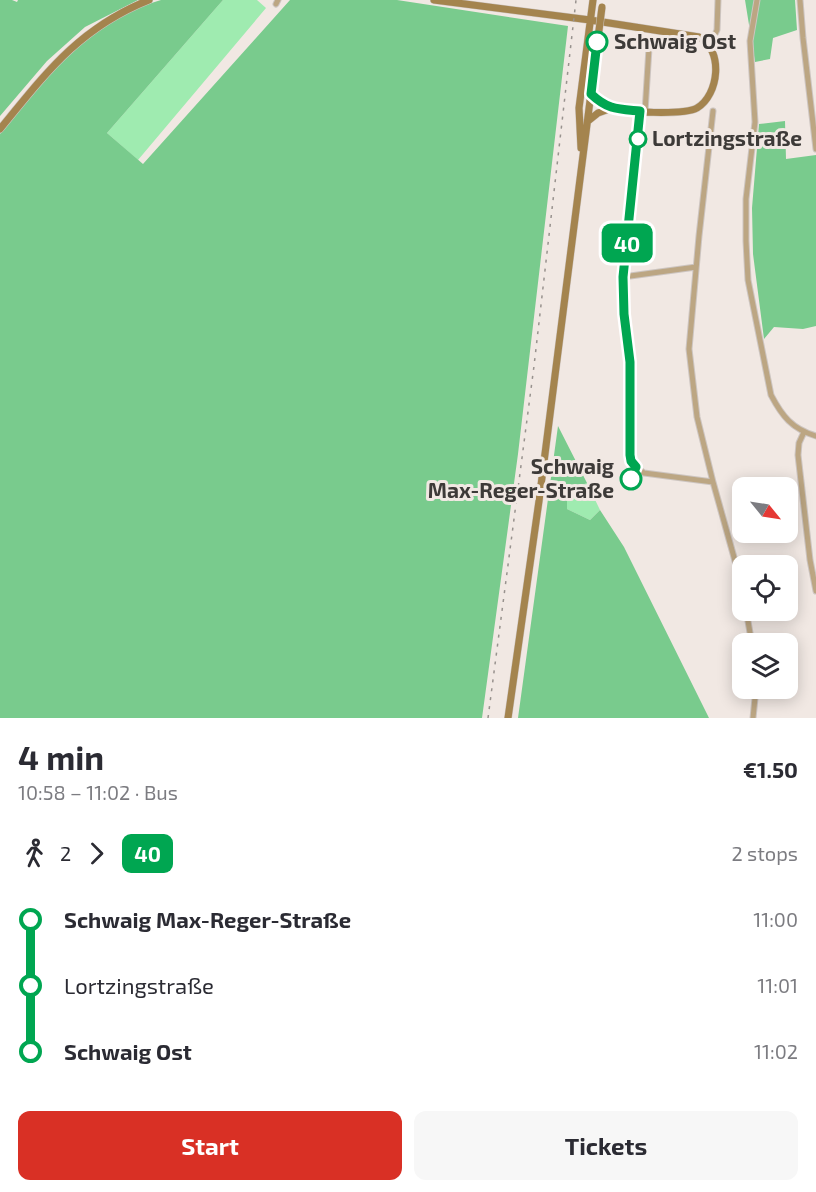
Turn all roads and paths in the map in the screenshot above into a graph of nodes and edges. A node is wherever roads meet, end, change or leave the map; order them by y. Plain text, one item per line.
1 (149, 0) edge
2 (434, 0) edge
3 (593, 0) edge
4 (718, 0) edge
5 (757, 0) edge
6 (800, 0) edge
7 (603, 4) edge
8 (590, 20) junction
9 (710, 44) junction
10 (649, 48) dead end
11 (591, 94) junction
12 (612, 108) junction
13 (713, 111) dead end
14 (643, 112) junction
15 (588, 122) junction
16 (0, 129) edge
17 (816, 149) edge
18 (582, 162) junction
19 (696, 267) junction
20 (623, 277) junction
21 (804, 432) junction
22 (816, 436) edge
23 (713, 482) junction
24 (733, 555) edge
25 (816, 591) edge
26 (755, 699) edge
27 (508, 718) edge
28 (753, 718) edge

1 - 16 main road
2 - 8 main road
3 - 8 main road
4 - 9 street
5 - 21 street
6 - 17 street
7 - 11 main road, bridge
8 - 9 main road
8 - 18 main road
9 - 14 main road
10 - 14 street
11 - 12 main road
11 - 15 main road
12 - 14 main road
12 - 15 main road
13 - 19 street
14 - 20 street
15 - 18 main road
18 - 27 main road
19 - 20 street
19 - 23 street
20 - 23 street
21 - 22 street
21 - 25 street
23 - 24 street
26 - 28 street

